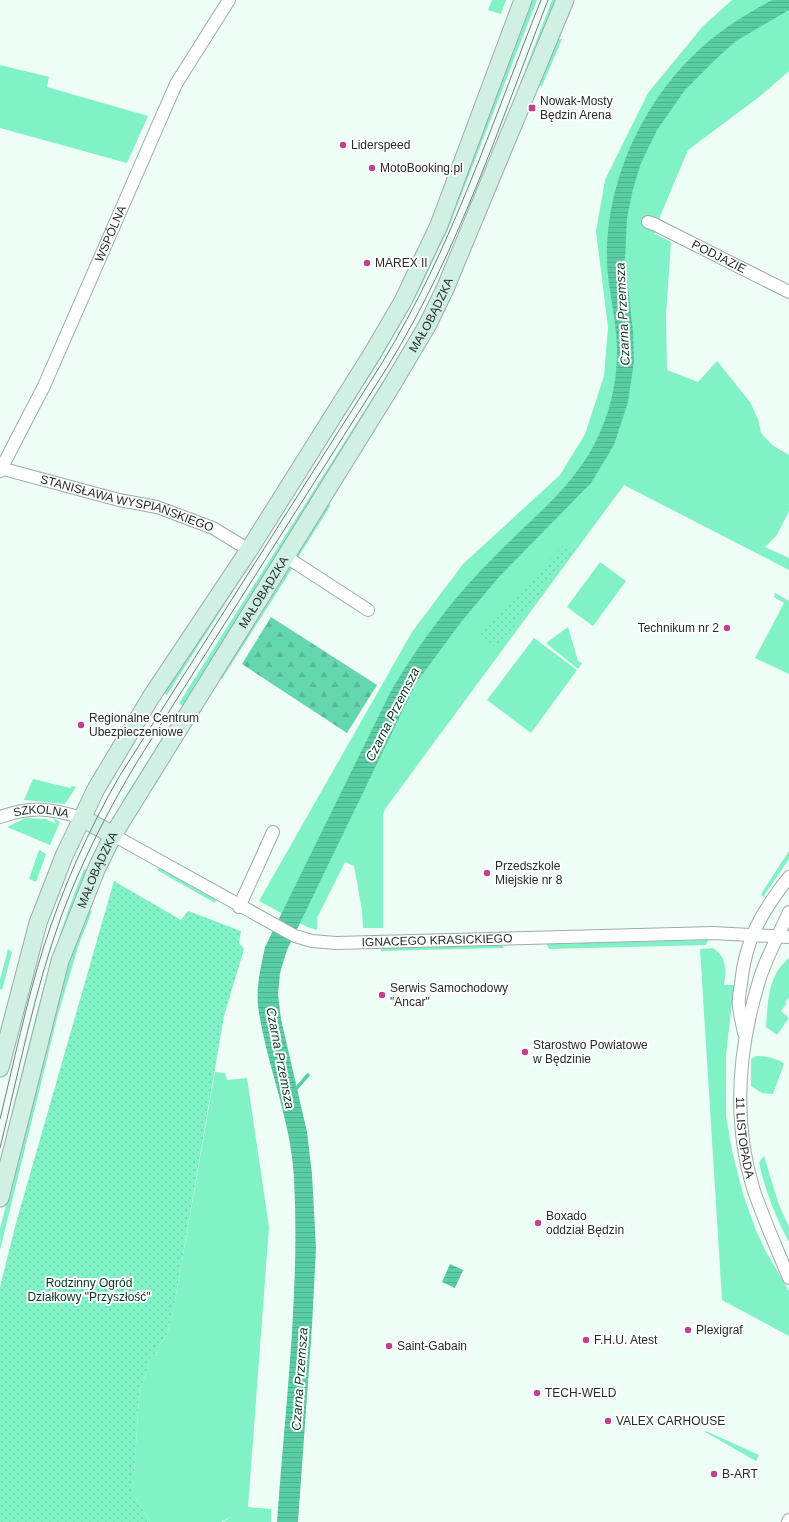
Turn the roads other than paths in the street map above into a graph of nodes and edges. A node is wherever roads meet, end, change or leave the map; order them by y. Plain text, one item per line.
1 (229, 0) edge
2 (524, 0) edge
3 (565, 0) edge
4 (648, 222) dead end
5 (789, 292) edge
6 (1, 469) edge
7 (249, 550) junction
8 (285, 556) junction
9 (368, 610) dead end
10 (0, 817) edge
11 (82, 818) junction
12 (273, 832) dead end
13 (113, 835) junction
14 (789, 877) edge
15 (239, 906) junction
16 (789, 912) edge
17 (753, 934) junction
18 (783, 936) edge
19 (744, 1035) junction
20 (0, 1068) edge
21 (0, 1198) edge
22 (772, 1237) junction
23 (789, 1259) edge
24 (789, 1278) edge

1 - 6 street, WSPÓLNA
2 - 7 street
3 - 8 street, MAŁOBĄDZKA
4 - 5 street, PODJAZIE
6 - 7 street, STANISŁAWA WYSPIAŃSKIEGO
7 - 11 street
8 - 9 street
8 - 13 street, MAŁOBĄDZKA
10 - 11 street, SZKOLNA
11 - 13 street
11 - 20 street
12 - 15 street
13 - 15 street, IGNACEGO KRASICKIEGO
13 - 21 street, MAŁOBĄDZKA
14 - 17 street, 11 LISTOPADA
15 - 17 street, IGNACEGO KRASICKIEGO
16 - 18 street, 11 LISTOPADA
17 - 18 street, IGNACEGO KRASICKIEGO
17 - 19 street, 11 LISTOPADA
18 - 19 street, 11 LISTOPADA
19 - 22 street, 11 LISTOPADA
22 - 23 street, 11 LISTOPADA
22 - 24 street, 11 LISTOPADA

